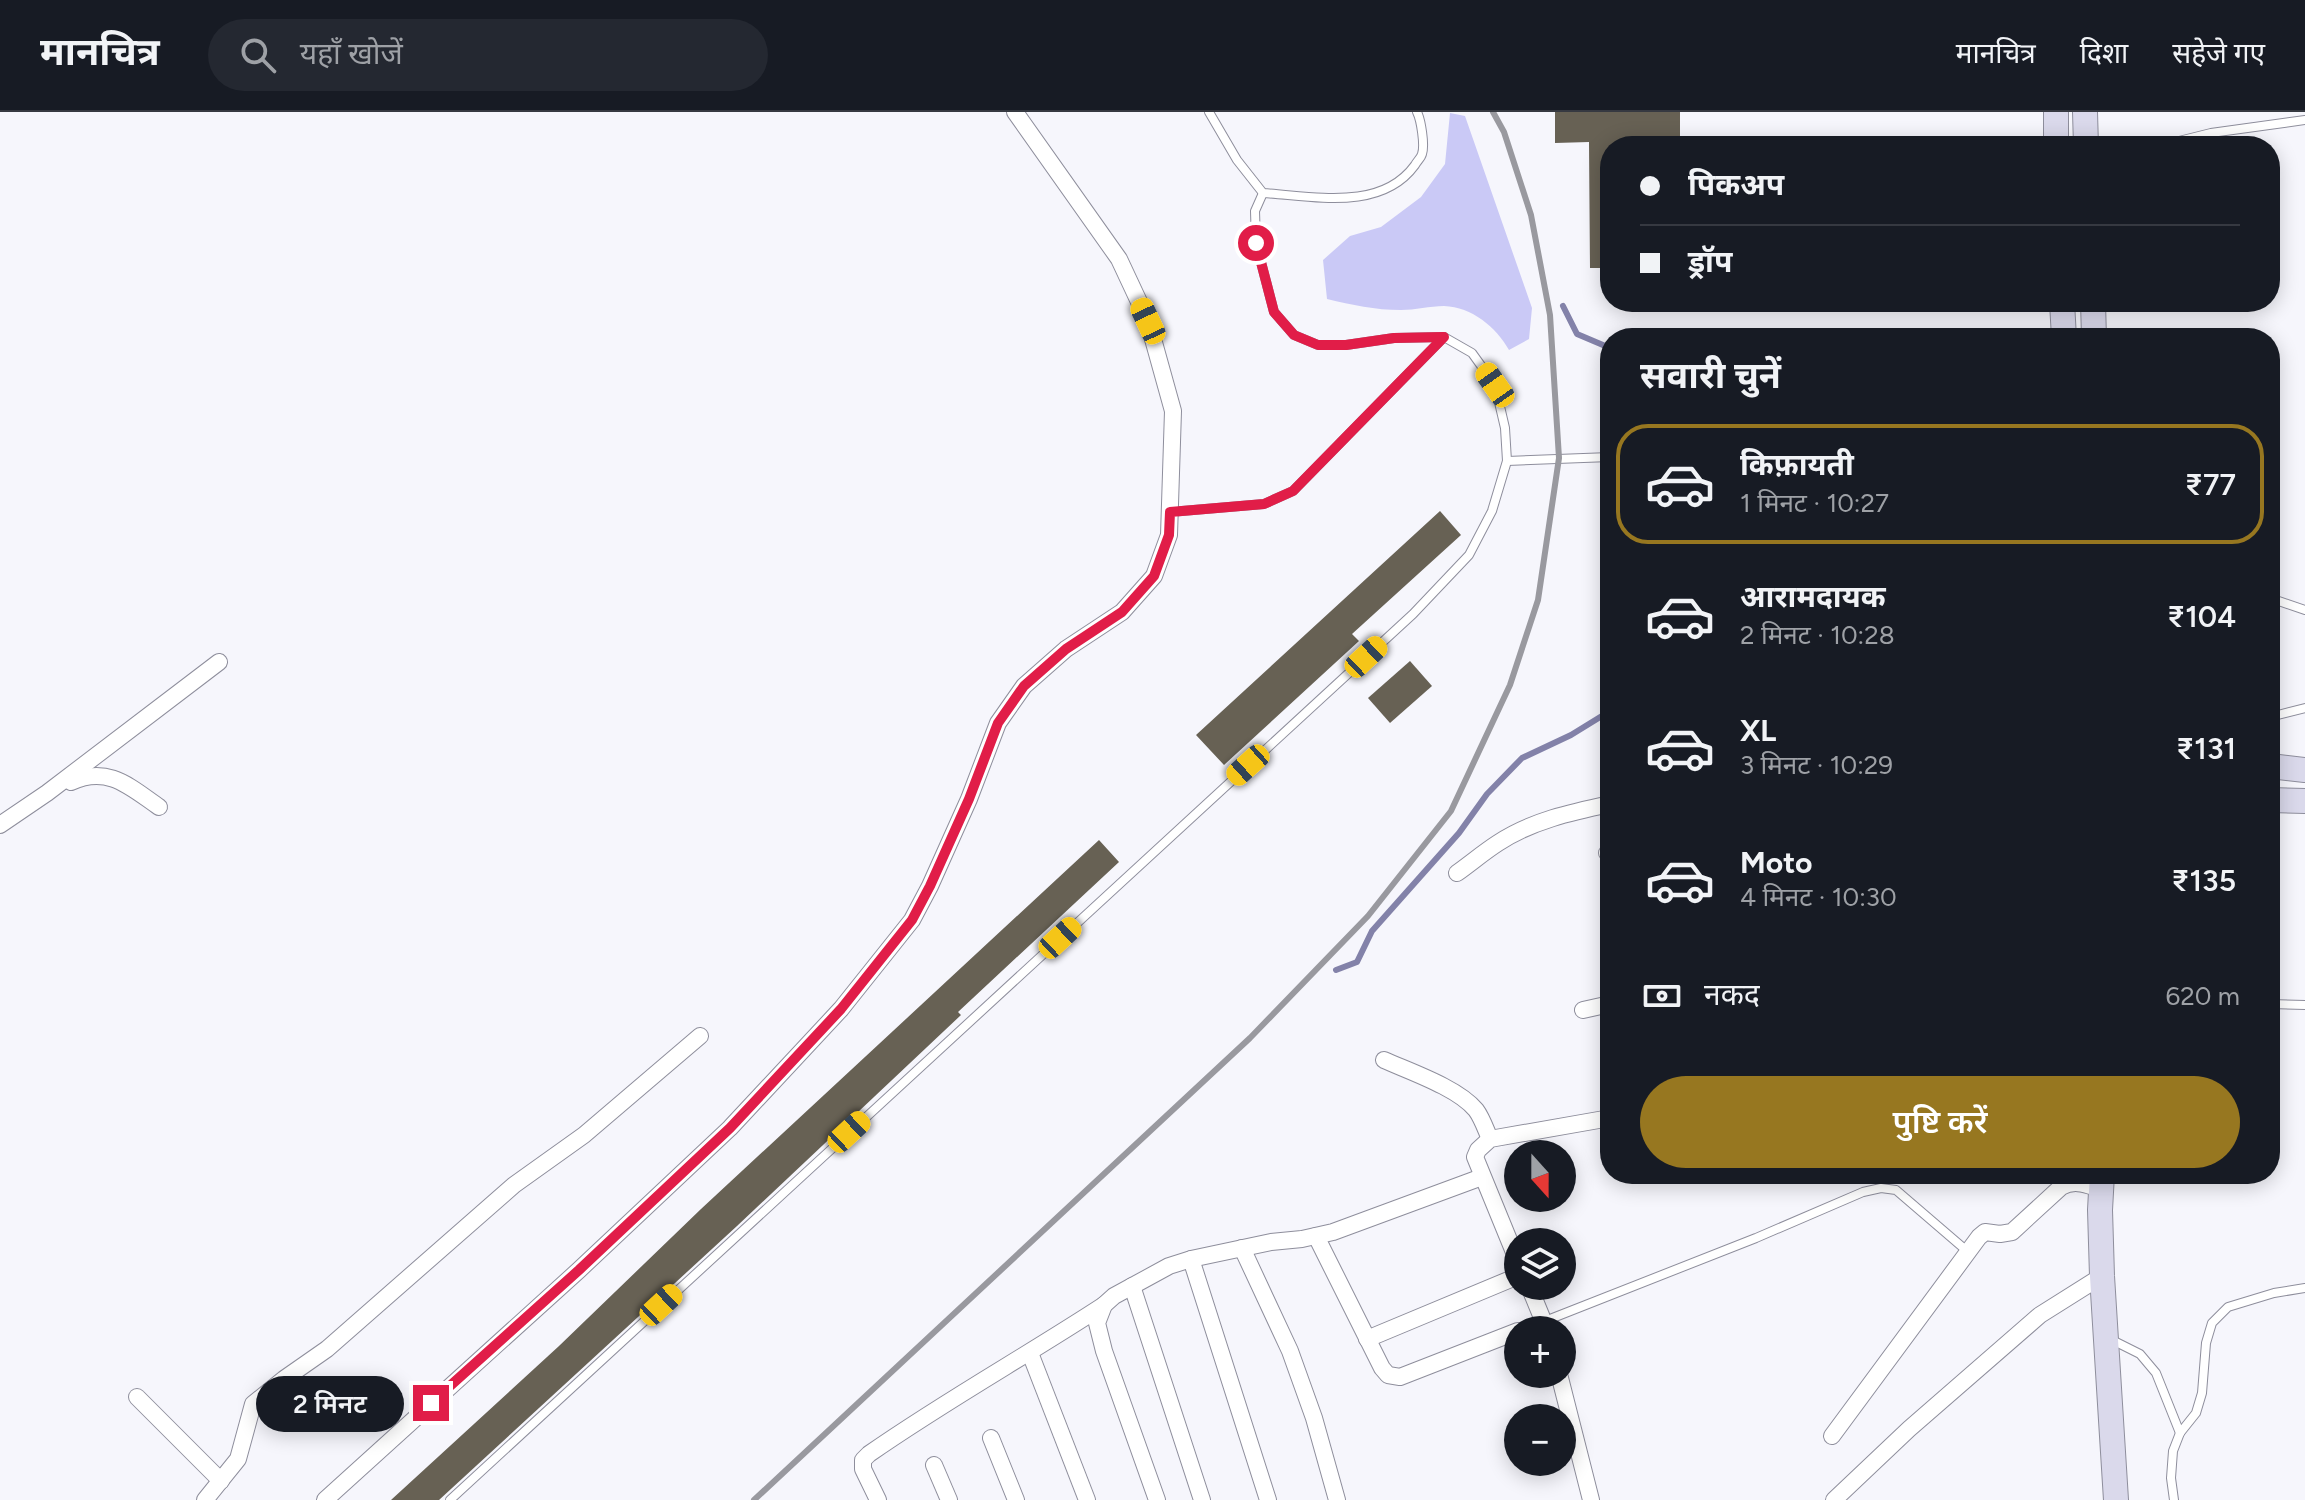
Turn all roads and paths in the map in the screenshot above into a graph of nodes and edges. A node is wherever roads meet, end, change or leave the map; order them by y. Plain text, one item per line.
1 (1015, 112) edge
2 (1209, 112) edge
3 (1417, 112) edge
4 (2056, 112) edge
5 (2085, 112) edge
6 (2305, 120) edge
7 (2056, 136) edge
8 (2086, 136) edge
9 (2199, 136) edge
10 (1263, 193) junction
11 (1444, 337) junction
12 (1600, 457) edge
13 (1507, 461) junction
14 (1170, 512) junction
15 (2280, 601) edge
16 (2305, 610) edge
17 (219, 662) dead end
18 (2305, 708) edge
19 (2280, 714) edge
20 (2280, 767) edge
21 (2305, 770) edge
22 (47, 793) junction
23 (2280, 800) edge
24 (2305, 801) edge
25 (1600, 806) edge
26 (159, 807) dead end
27 (0, 825) edge
28 (1457, 873) dead end
29 (2280, 1004) edge
30 (2305, 1005) edge
31 (1600, 1006) edge
32 (1583, 1010) dead end
33 (700, 1036) dead end
34 (1384, 1060) dead end
35 (1600, 1120) edge
36 (1490, 1139) junction
37 (1482, 1177) junction
38 (2066, 1184) edge
39 (2102, 1184) edge
40 (1504, 1229) edge
41 (1316, 1236) junction
42 (1242, 1248) junction
43 (1967, 1251) junction
44 (1191, 1259) junction
45 (2102, 1276) junction
46 (1504, 1282) edge
47 (1132, 1286) junction
48 (2305, 1288) edge
49 (1104, 1305) junction
50 (1568, 1316) edge
51 (2105, 1336) junction
52 (1504, 1337) edge
53 (1367, 1339) junction
54 (1030, 1353) junction
55 (1563, 1388) edge
56 (137, 1397) dead end
57 (2180, 1433) junction
58 (1832, 1436) dead end
59 (991, 1438) dead end
60 (934, 1465) dead end
61 (221, 1481) junction
62 (205, 1500) edge
63 (325, 1500) edge
64 (450, 1500) edge
65 (878, 1500) edge
66 (949, 1500) edge
67 (1016, 1500) edge
68 (1087, 1500) edge
69 (1157, 1500) edge
70 (1202, 1500) edge
71 (1268, 1500) edge
72 (1337, 1500) edge
73 (1591, 1500) edge
74 (1834, 1500) edge
75 (2116, 1500) edge
76 (2174, 1500) edge

1 - 14 street
2 - 10 lane
3 - 10 lane
4 - 7 main road
5 - 8 main road
6 - 9 lane
10 - 11 lane
11 - 13 lane
11 - 14 lane
12 - 13 lane
13 - 64 lane
14 - 63 street
15 - 16 lane
17 - 22 street
18 - 19 lane
20 - 21 main road
22 - 26 street
22 - 27 street
23 - 24 main road
25 - 28 street
29 - 30 lane
31 - 32 street
33 - 61 street
34 - 36 street
35 - 36 street
36 - 37 street
37 - 40 street
37 - 41 street
38 - 43 street
39 - 45 main road
41 - 42 street
41 - 53 street
42 - 44 street
42 - 72 street
43 - 50 lane
43 - 58 street
44 - 47 street
44 - 71 street
45 - 51 main road
45 - 74 street
46 - 53 street
47 - 49 street
47 - 70 street
48 - 57 lane
49 - 54 street
49 - 69 street
51 - 57 lane
51 - 75 main road
52 - 53 street
54 - 65 street
54 - 68 street
55 - 73 street
56 - 61 street
57 - 76 lane
59 - 67 street
60 - 66 street
61 - 62 street

